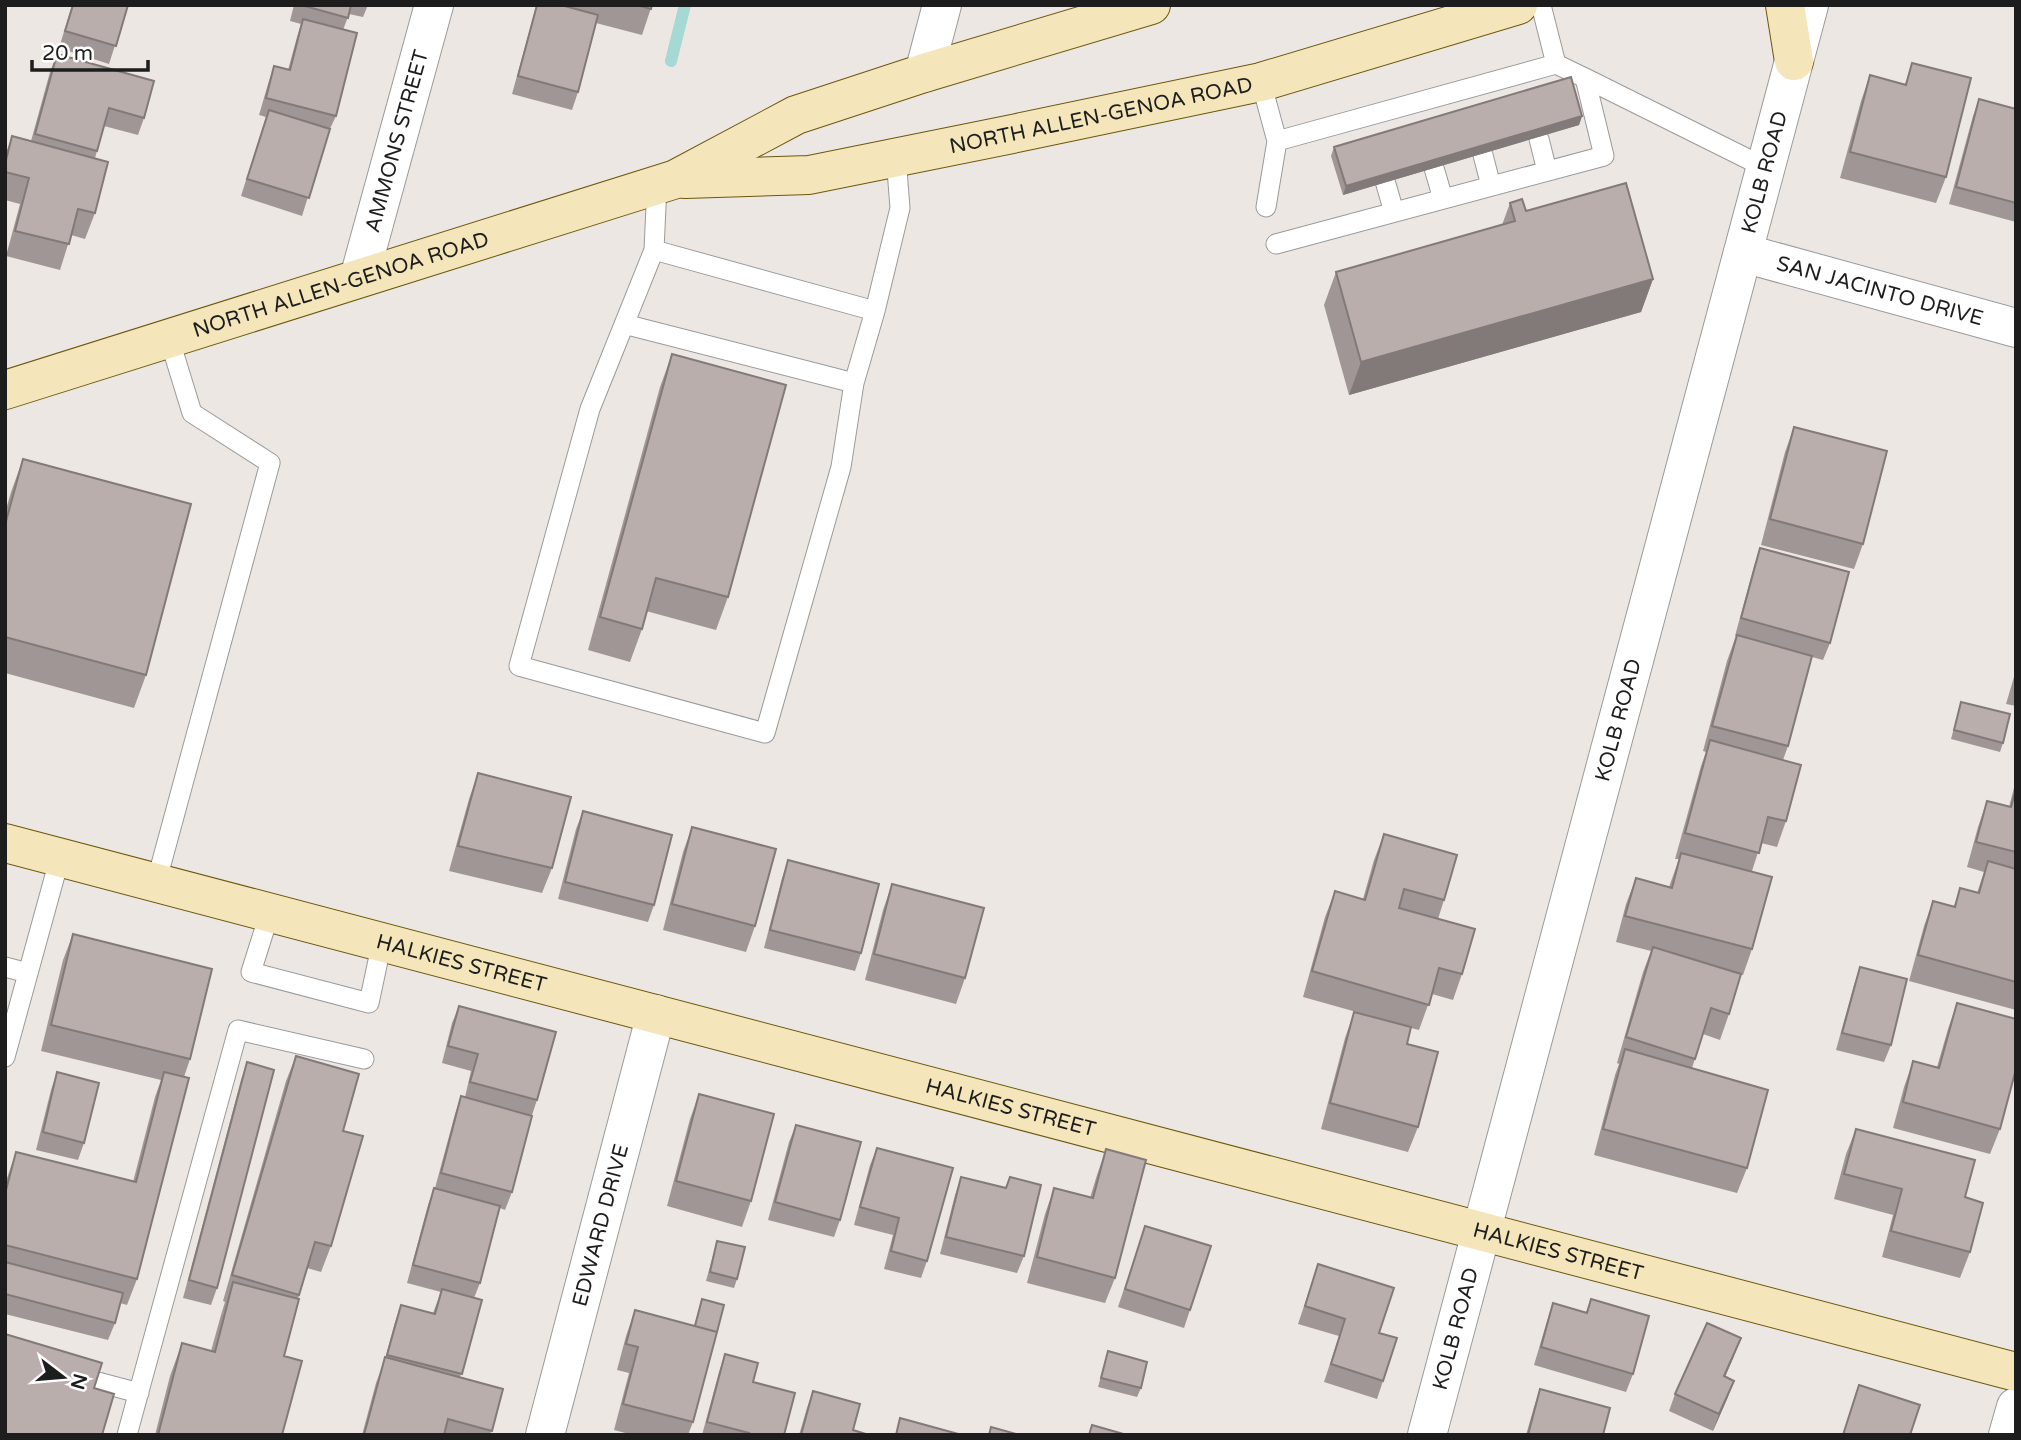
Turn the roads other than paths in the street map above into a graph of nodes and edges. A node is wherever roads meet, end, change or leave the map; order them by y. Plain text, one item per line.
1 (434, 5) edge
2 (942, 5) edge
3 (1151, 5) edge
4 (1518, 5) edge
5 (1541, 5) edge
6 (1785, 5) edge
7 (1809, 5) edge
8 (1794, 61) junction
9 (1556, 64) junction
10 (1522, 73) junction
11 (924, 74) junction
12 (1585, 78) junction
13 (1261, 82) junction
14 (1465, 89) junction
15 (1528, 96) edge
16 (1472, 112) edge
17 (1367, 116) junction
18 (1539, 139) edge
19 (1374, 140) edge
20 (1277, 141) junction
21 (1483, 155) edge
22 (896, 157) junction
23 (1434, 168) edge
24 (1766, 168) junction
25 (1547, 171) junction
26 (1385, 181) edge
27 (667, 182) junction
28 (1491, 186) junction
29 (1443, 199) junction
30 (1266, 207) dead end
31 (1394, 212) junction
32 (1276, 244) dead end
33 (654, 250) junction
34 (1743, 253) junction
35 (359, 278) junction
36 (875, 312) junction
37 (624, 324) junction
38 (2016, 328) edge
39 (169, 338) junction
40 (854, 383) junction
41 (5, 390) edge
42 (5, 843) edge
43 (60, 857) junction
44 (156, 883) junction
45 (271, 912) junction
46 (383, 942) junction
47 (5, 967) edge
48 (28, 973) junction
49 (656, 1014) junction
50 (5, 1057) edge
51 (364, 1059) dead end
52 (1483, 1232) junction
53 (59, 1372) edge
54 (2016, 1372) edge
55 (139, 1393) junction
56 (2016, 1407) edge
57 (127, 1435) edge
58 (545, 1435) edge
59 (1427, 1435) edge
60 (2008, 1435) edge

1 - 35 street, AMMONS STREET
2 - 11 street
3 - 11 main road, NORTH ALLEN-GENOA ROAD
4 - 13 main road, NORTH ALLEN-GENOA ROAD
5 - 9 lane
6 - 8 main road
7 - 8 street, KOLB ROAD
8 - 24 street, KOLB ROAD
9 - 10 lane
9 - 12 lane
10 - 14 lane
10 - 15 lane
11 - 27 main road, NORTH ALLEN-GENOA ROAD
12 - 24 lane
12 - 25 lane
13 - 20 lane
13 - 22 main road, NORTH ALLEN-GENOA ROAD
14 - 16 lane
14 - 17 lane
17 - 19 lane
17 - 20 lane
18 - 25 lane
20 - 30 lane
21 - 28 lane
22 - 27 main road, NORTH ALLEN-GENOA ROAD
22 - 36 lane
23 - 29 lane
24 - 34 street, KOLB ROAD
25 - 28 lane
26 - 31 lane
27 - 33 lane
27 - 35 main road, NORTH ALLEN-GENOA ROAD
28 - 29 lane
29 - 31 lane
31 - 32 lane
33 - 36 lane
33 - 37 lane
34 - 38 street, SAN JACINTO DRIVE
34 - 52 street, KOLB ROAD
35 - 39 main road, NORTH ALLEN-GENOA ROAD
36 - 40 lane
37 - 40 lane
37 - 40 lane
39 - 41 main road, NORTH ALLEN-GENOA ROAD
39 - 44 lane
42 - 43 main road, HALKIES STREET
43 - 44 main road, HALKIES STREET
43 - 48 lane
44 - 45 main road, HALKIES STREET
45 - 46 main road, HALKIES STREET
45 - 46 lane
46 - 49 main road, HALKIES STREET
47 - 48 lane
48 - 50 lane
49 - 52 main road, HALKIES STREET
49 - 58 street, EDWARD DRIVE
51 - 55 lane
52 - 54 main road, HALKIES STREET
52 - 59 street, KOLB ROAD
53 - 55 lane
55 - 57 lane
56 - 60 street

